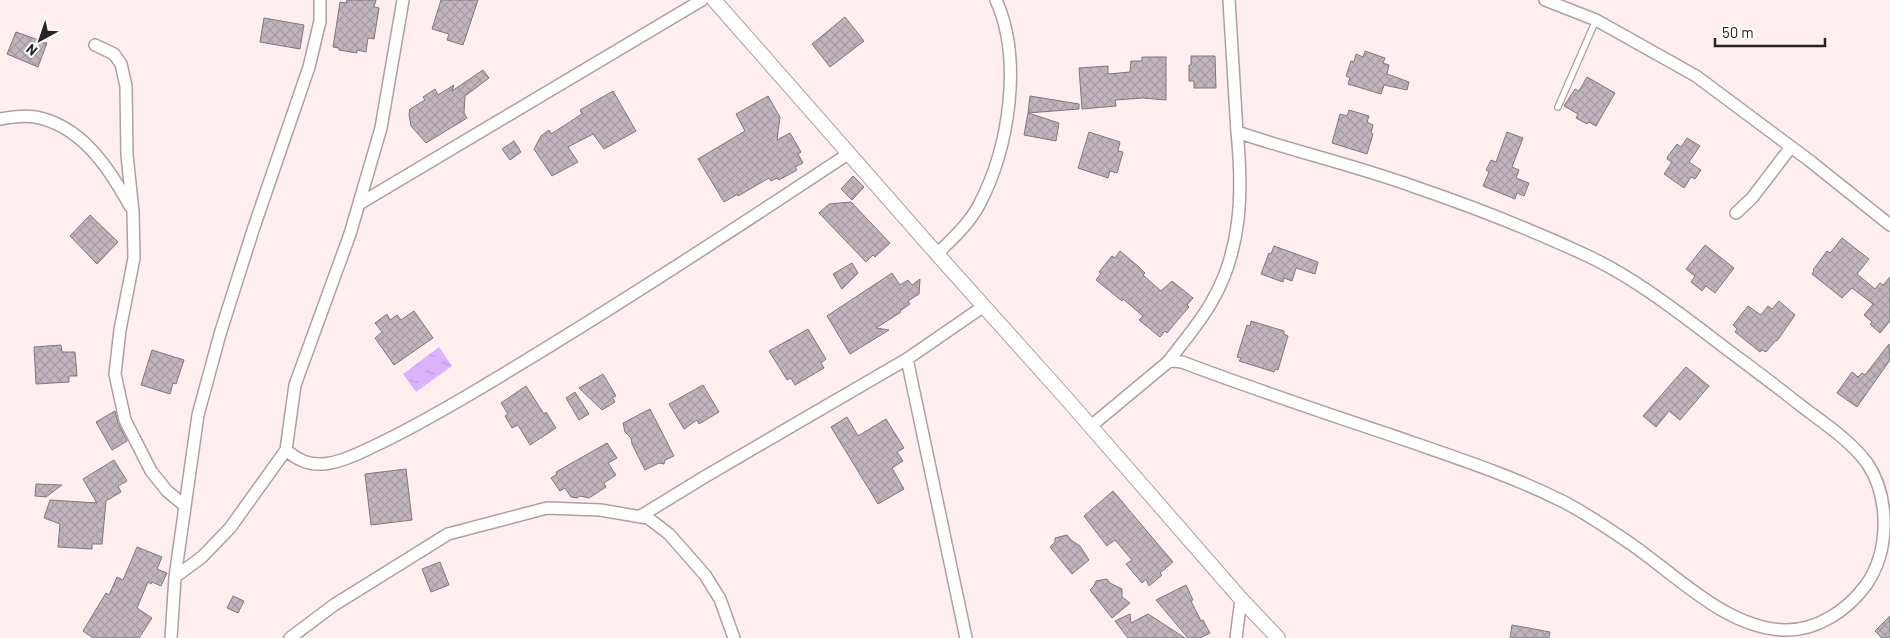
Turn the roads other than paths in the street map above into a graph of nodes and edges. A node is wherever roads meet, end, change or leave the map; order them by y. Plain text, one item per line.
1 (320, 0) edge
2 (403, 0) edge
3 (702, 0) edge
4 (714, 0) edge
5 (996, 0) edge
6 (1229, 0) edge
7 (1545, 0) edge
8 (1596, 20) junction
9 (96, 45) dead end
10 (1558, 107) dead end
11 (0, 119) edge
12 (1237, 132) junction
13 (1791, 147) junction
14 (848, 154) junction
15 (359, 204) junction
16 (133, 212) junction
17 (1736, 213) dead end
18 (1890, 225) edge
19 (937, 254) junction
20 (984, 306) junction
21 (907, 359) junction
22 (1168, 362) junction
23 (1091, 426) junction
24 (286, 450) junction
25 (184, 505) junction
26 (639, 517) junction
27 (175, 577) junction
28 (1241, 599) junction
29 (171, 638) edge
30 (290, 638) edge
31 (734, 638) edge
32 (966, 638) edge
33 (1236, 638) edge
34 (1278, 638) edge

1 - 25 street
2 - 15 street
3 - 15 street
4 - 14 street
5 - 19 street
6 - 12 street
7 - 8 street
8 - 10 lane
8 - 13 street
9 - 16 street
11 - 16 street
12 - 22 street
12 - 22 street
13 - 17 street
13 - 18 street
14 - 19 street
14 - 24 street
15 - 24 street
16 - 25 street
19 - 20 street
20 - 21 street
20 - 23 street
21 - 26 street
21 - 32 street
22 - 23 street
23 - 28 street
24 - 27 street
25 - 27 street
26 - 30 street
26 - 31 street
27 - 29 street
28 - 33 street
28 - 34 street

